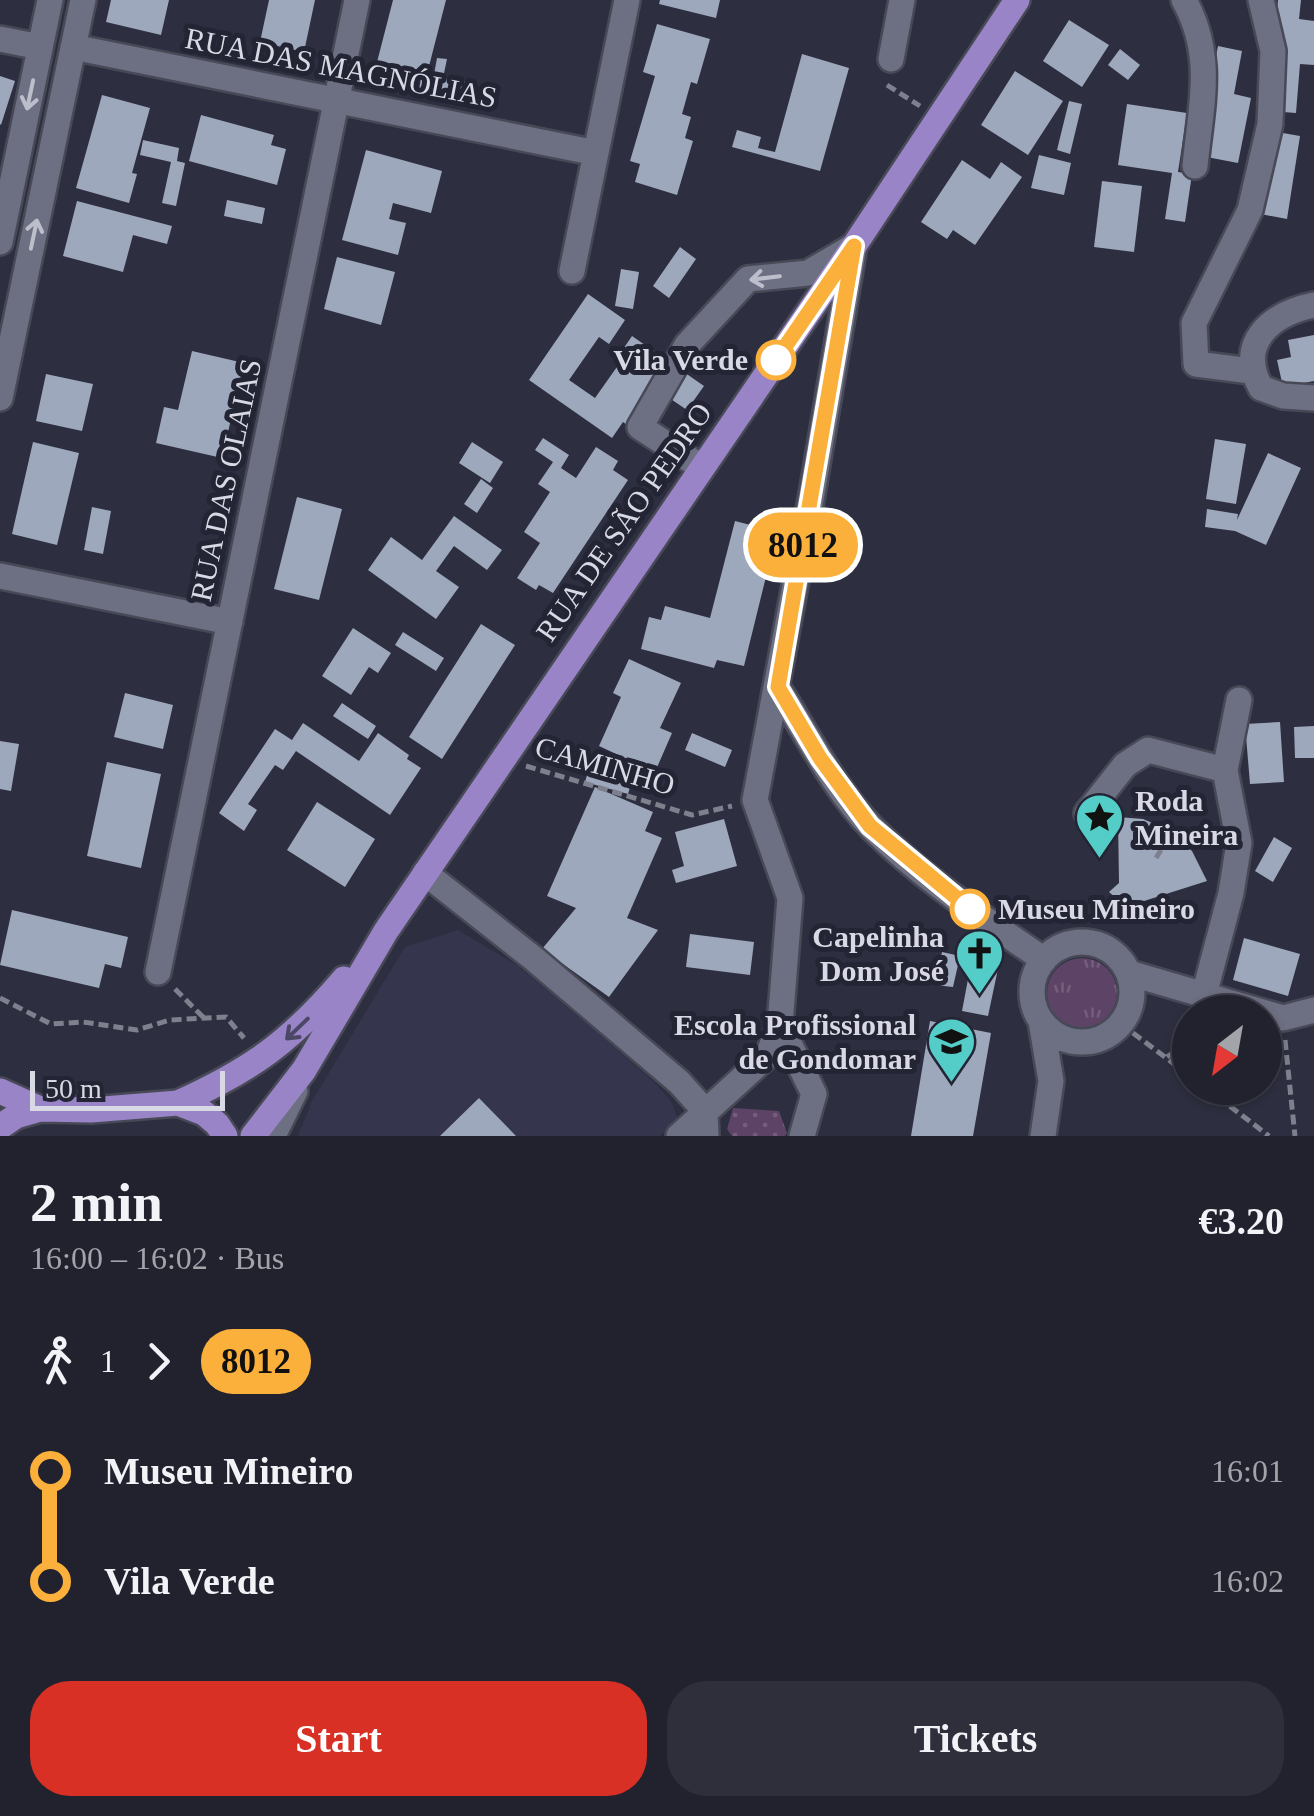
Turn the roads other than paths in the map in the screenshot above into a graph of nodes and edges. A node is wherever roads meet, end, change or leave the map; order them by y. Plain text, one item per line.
1 (50, 0) edge
2 (83, 0) edge
3 (357, 0) edge
4 (627, 0) edge
5 (902, 0) edge
6 (1017, 0) edge
7 (1184, 0) edge
8 (1261, 0) edge
9 (0, 39) edge
10 (40, 47) junction
11 (73, 47) junction
12 (891, 58) road end
13 (337, 101) junction
14 (596, 154) junction
15 (1196, 166) dead end
16 (0, 242) edge
17 (854, 246) junction
18 (572, 271) dead end
19 (10, 302) edge
20 (1314, 306) edge
21 (1252, 371) junction
22 (0, 398) edge
23 (1314, 398) edge
24 (702, 467) junction
25 (0, 576) edge
26 (230, 622) junction
27 (778, 687) junction
28 (1239, 700) dead end
29 (1225, 770) junction
30 (1087, 813) dead end
31 (425, 873) junction
32 (386, 931) junction
33 (1044, 960) junction
34 (158, 972) road end
35 (1129, 973) junction
36 (1204, 994) junction
37 (1314, 1010) edge
38 (1041, 1021) junction
39 (780, 1026) junction
40 (1095, 1041) junction
41 (304, 1070) junction
42 (0, 1091) edge
43 (178, 1103) junction
44 (40, 1109) junction
45 (706, 1124) edge
46 (1045, 1124) edge
47 (0, 1127) edge
48 (225, 1136) edge
49 (253, 1136) edge
50 (273, 1136) edge
51 (680, 1136) edge
52 (802, 1136) edge

1 - 10 street
2 - 11 street
3 - 13 street, RUA DAS OLAIAS
4 - 14 street
5 - 12 street
6 - 17 main road, RUA DE SÃO PEDRO
7 - 15 street
8 - 21 street
9 - 10 street
10 -> 16 street
11 - 13 street, RUA DAS MAGNÓLIAS
19 -> 11 street
13 - 14 street, RUA DAS MAGNÓLIAS
13 - 26 street, RUA DAS OLAIAS
14 - 18 street
17 - 24 main road, RUA DE SÃO PEDRO
17 -> 24 street
17 - 27 street
19 - 22 street
20 - 21 street
21 - 23 street
24 - 31 main road, RUA DE SÃO PEDRO
25 - 26 street
26 - 34 street, RUA DAS OLAIAS
27 - 33 street
27 - 39 street
28 - 29 street
29 - 30 street
29 - 36 street
31 - 32 main road, RUA DE SÃO PEDRO
31 - 45 street
32 - 41 main road, RUA DE SÃO PEDRO
32 -> 43 main road, RUA DE SÃO PEDRO
33 - 35 street
33 - 38 street
35 - 36 street
35 - 40 street
36 - 37 street
38 - 40 street
38 - 46 street
39 - 45 street
39 - 52 street
40 - 46 street
41 - 49 main road, RUA DE SÃO PEDRO
41 - 50 street
42 - 44 main road
43 - 44 main road, RUA DE SÃO PEDRO
43 - 48 main road
44 - 47 main road
45 - 51 street

